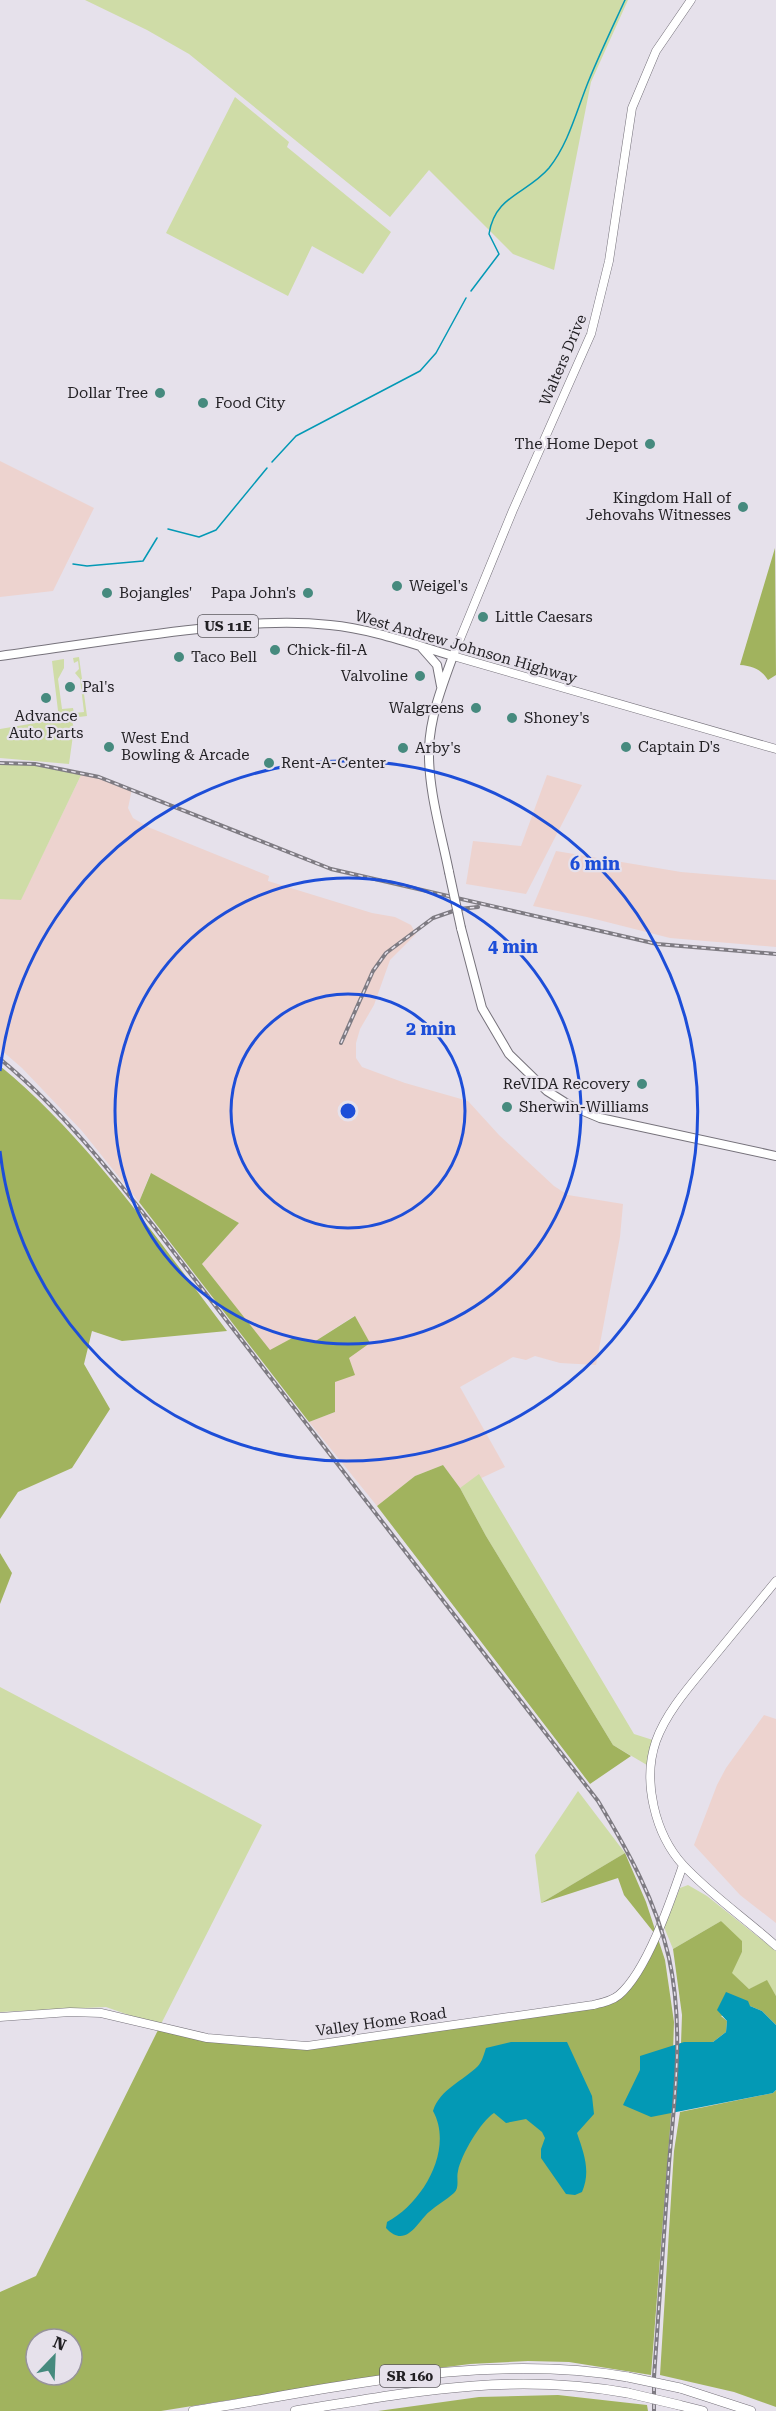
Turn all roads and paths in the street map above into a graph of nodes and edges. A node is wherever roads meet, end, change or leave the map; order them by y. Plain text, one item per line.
1 (692, 0) edge
2 (419, 646) junction
3 (0, 656) edge
4 (453, 656) junction
5 (441, 688) junction
6 (776, 749) edge
7 (776, 1156) edge
8 (776, 1581) edge
9 (683, 1865) junction
10 (776, 1946) edge
11 (0, 2017) edge
12 (194, 2411) edge
13 (295, 2411) edge
14 (703, 2411) edge
15 (751, 2411) edge

1 - 4 street, Walters Drive
2 - 3 main road, West Andrew Johnson Highway / US 11E
2 - 4 main road, West Andrew Johnson Highway / US 11E
2 - 5 main road
4 - 5 main road
4 - 6 street, West Andrew Johnson Highway
5 - 7 main road, bridge
8 - 9 street
9 - 10 street
9 - 11 street, Valley Home Road
12 - 15 highway, SR 160, bridge
13 - 14 highway, SR 160, bridge

